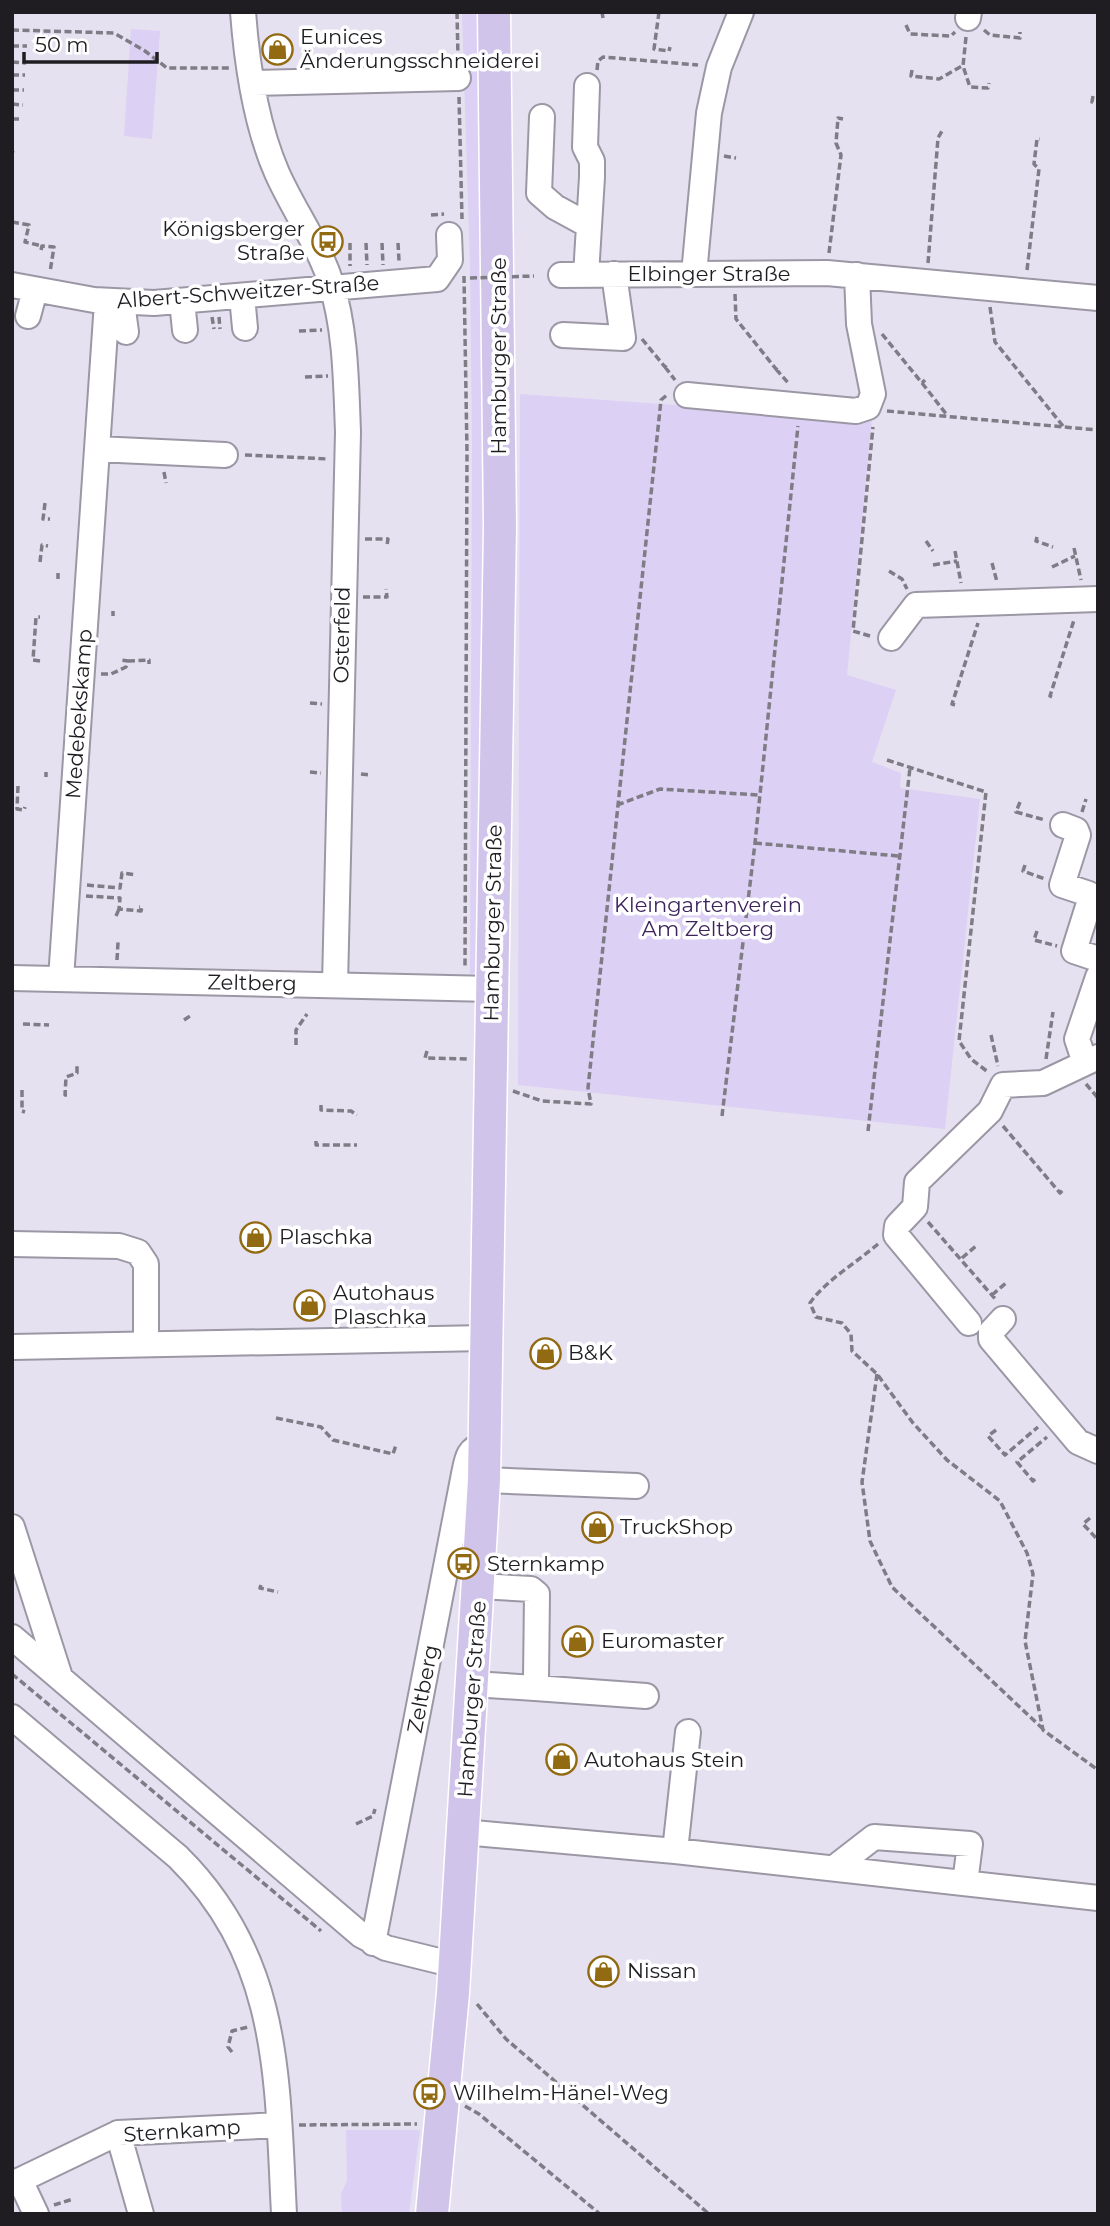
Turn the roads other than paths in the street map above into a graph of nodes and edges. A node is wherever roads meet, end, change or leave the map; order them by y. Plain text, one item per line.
1 (243, 12) edge
2 (494, 12) edge
3 (741, 12) edge
4 (252, 75) junction
5 (458, 78) road end
6 (592, 80) road end
7 (542, 117) dead end
8 (588, 225) junction
9 (456, 230) road end
10 (614, 274) junction
11 (694, 274) junction
12 (561, 275) dead end
13 (586, 275) junction
14 (857, 275) junction
15 (332, 286) junction
16 (32, 289) edge
17 (242, 296) junction
18 (1098, 298) edge
19 (182, 301) junction
20 (108, 302) junction
21 (28, 316) dead end
22 (87, 328) dead end
23 (245, 328) dead end
24 (185, 330) dead end
25 (126, 332) dead end
26 (563, 335) dead end
27 (687, 396) road end
28 (97, 449) junction
29 (226, 455) road end
30 (1085, 600) edge
31 (891, 638) road end
32 (1063, 825) road end
33 (1098, 958) edge
34 (1098, 977) edge
35 (12, 978) edge
36 (61, 979) junction
37 (335, 985) junction
38 (492, 989) junction
39 (1091, 1060) edge
40 (12, 1244) edge
41 (1003, 1319) road end
42 (969, 1323) dead end
43 (486, 1338) junction
44 (146, 1344) junction
45 (12, 1347) edge
46 (484, 1445) junction
47 (1098, 1451) edge
48 (484, 1480) junction
49 (636, 1486) dead end
50 (12, 1527) edge
51 (479, 1586) junction
52 (12, 1637) edge
53 (60, 1677) junction
54 (473, 1684) junction
55 (535, 1688) junction
56 (646, 1696) dead end
57 (12, 1717) edge
58 (688, 1732) dead end
59 (463, 1832) junction
60 (675, 1851) junction
61 (834, 1868) junction
62 (965, 1883) junction
63 (1098, 1898) edge
64 (373, 1943) junction
65 (454, 1979) junction
66 (279, 2125) junction
67 (118, 2133) junction
68 (16, 2182) edge
69 (43, 2206) edge
70 (141, 2214) edge
71 (284, 2214) edge
72 (432, 2214) edge

1 - 4 street
2 - 38 main road, Hamburger Straße
3 - 11 street
4 - 5 street
4 - 15 street
6 - 8 street
7 - 8 street
8 - 13 street
9 - 15 street, Albert-Schweitzer-Straße
10 - 11 street, Elbinger Straße
10 - 13 street, Elbinger Straße
10 - 26 street
11 - 14 street, Elbinger Straße
12 - 13 street, Elbinger Straße
14 - 18 street, Elbinger Straße
14 - 27 street
15 - 17 street, Albert-Schweitzer-Straße
15 - 37 street, Osterfeld
16 - 20 street, Albert-Schweitzer-Straße
16 - 21 street
17 - 19 street, Albert-Schweitzer-Straße
17 - 23 street
19 - 20 street, Albert-Schweitzer-Straße
19 - 24 street
20 - 22 street
20 - 25 street
20 - 28 street, Medebekskamp
28 - 29 street
28 - 36 street, Medebekskamp
30 - 31 street
32 - 33 street
34 - 39 street
35 - 36 street, Zeltberg
36 - 37 street, Zeltberg
37 - 38 street, Zeltberg
38 - 43 main road, Hamburger Straße
39 - 42 street
40 - 44 street
41 - 47 street
43 - 44 street
43 - 46 main road, Hamburger Straße
44 - 45 street
46 - 48 main road, Hamburger Straße
46 - 64 street, Zeltberg
48 - 49 street
48 - 51 main road, Hamburger Straße
50 - 53 street
51 - 54 main road, Hamburger Straße
51 - 55 street
52 - 53 street
53 - 64 street
54 - 55 street
54 - 59 main road, Hamburger Straße
55 - 56 street
57 - 66 street
58 - 60 street
59 - 60 street
59 - 65 main road, Hamburger Straße
60 - 61 street
61 - 62 street
61 - 62 street
62 - 63 street
64 - 65 street
65 - 72 main road, Hamburger Straße
66 - 67 street, Sternkamp
66 - 71 street
67 - 68 street, Sternkamp
67 - 70 street
68 - 69 street

